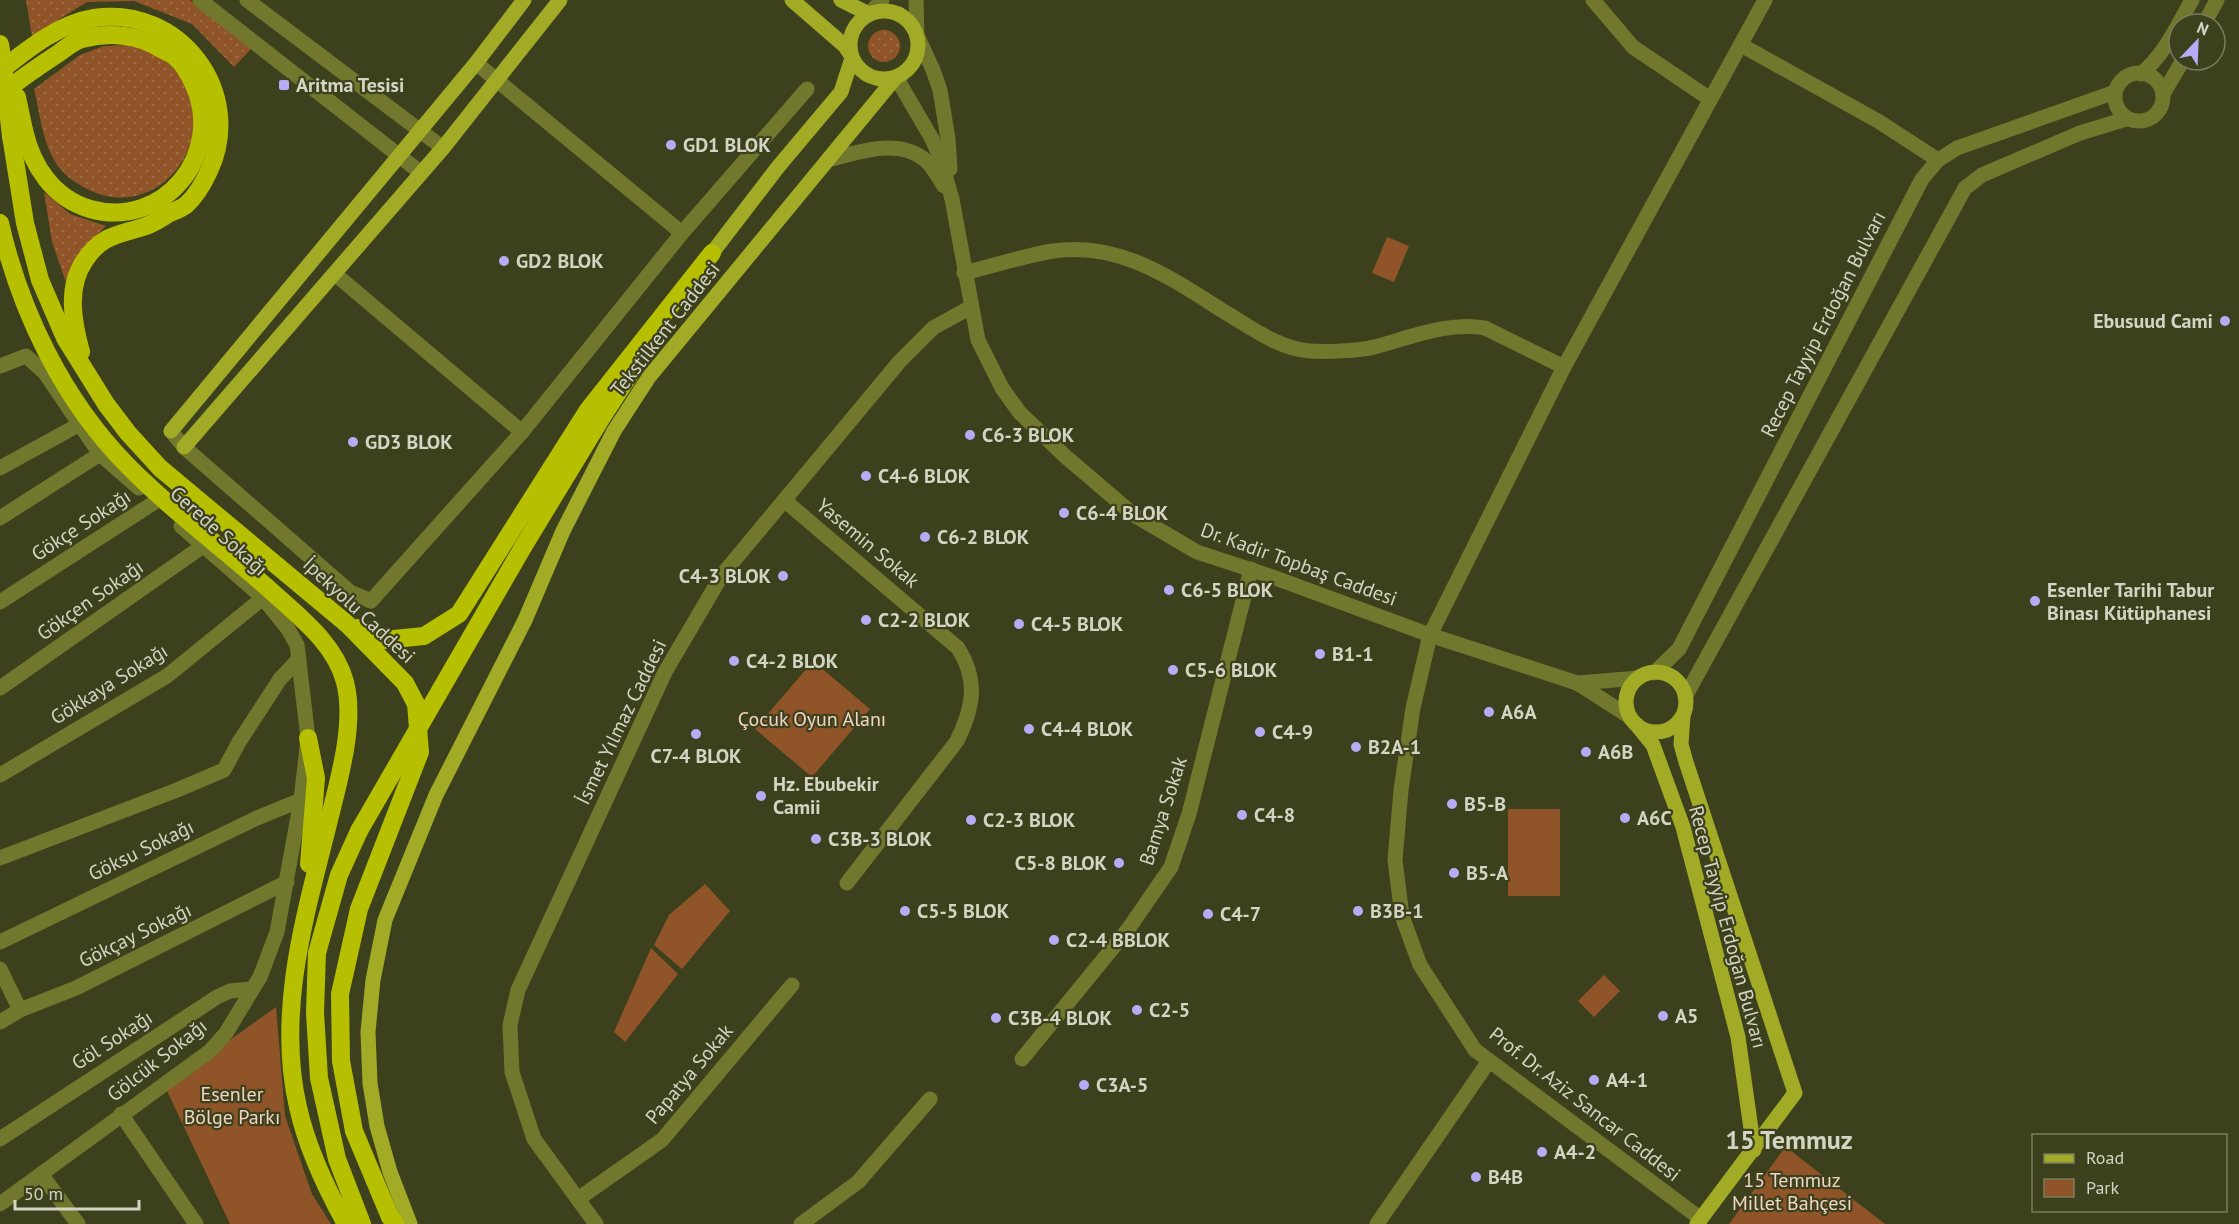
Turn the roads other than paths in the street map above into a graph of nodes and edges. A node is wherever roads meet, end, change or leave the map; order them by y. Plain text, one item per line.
1 (200, 0) edge
2 (247, 0) edge
3 (524, 0) edge
4 (560, 0) edge
5 (792, 0) edge
6 (841, 0) edge
7 (882, 0) edge
8 (916, 0) edge
9 (1593, 0) edge
10 (1766, 0) edge
11 (2192, 0) edge
12 (869, 14) junction
13 (917, 35) junction
14 (1741, 45) junction
15 (1, 57) edge
16 (852, 58) junction
17 (476, 63) junction
18 (2176, 72) edge
19 (2141, 74) junction
20 (896, 77) junction
21 (496, 81) junction
22 (807, 89) dead end
23 (2115, 92) junction
24 (2163, 94) junction
25 (0, 95) edge
26 (1710, 99) junction
27 (2126, 118) junction
28 (420, 130) junction
29 (17, 133) junction
30 (442, 148) junction
31 (400, 155) junction
32 (828, 160) junction
33 (1938, 160) junction
34 (420, 172) junction
35 (951, 199) junction
36 (0, 223) edge
37 (682, 233) junction
38 (712, 252) junction
39 (315, 257) junction
40 (964, 273) junction
41 (335, 274) junction
42 (971, 307) junction
43 (0, 366) edge
44 (1564, 367) junction
45 (87, 374) junction
46 (80, 424) junction
47 (171, 431) joint
48 (522, 432) junction
49 (184, 447) junction
50 (100, 454) junction
51 (0, 468) edge
52 (784, 500) junction
53 (155, 502) junction
54 (0, 518) edge
55 (204, 546) junction
56 (1251, 569) junction
57 (263, 598) junction
58 (0, 602) edge
59 (347, 624) junction
60 (1430, 635) junction
61 (299, 659) junction
62 (1647, 675) junction
63 (1577, 683) junction
64 (0, 688) edge
65 (1685, 697) junction
66 (1683, 716) junction
67 (1633, 721) junction
68 (308, 738) junction
69 (0, 775) edge
70 (302, 800) junction
71 (0, 858) edge
72 (287, 882) junction
73 (847, 883) dead end
74 (307, 908) junction
75 (0, 942) edge
76 (0, 969) edge
77 (792, 985) dead end
78 (252, 989) junction
79 (20, 1010) junction
80 (0, 1022) edge
81 (1022, 1059) dead end
82 (1489, 1061) junction
83 (930, 1099) dead end
84 (122, 1114) junction
85 (0, 1139) edge
86 (1754, 1150) junction
87 (41, 1174) junction
88 (578, 1199) junction
89 (0, 1204) edge
90 (1699, 1222) edge
91 (78, 1224) edge
92 (196, 1224) edge
93 (346, 1224) edge
94 (362, 1224) edge
95 (395, 1224) edge
96 (410, 1224) edge
97 (596, 1224) edge
98 (801, 1224) edge
99 (1377, 1224) edge

1 - 31 street
2 - 28 street
3 - 17 main road
4 - 21 main road
5 - 16 main road
6 - 12 main road
7 - 12 street, Tekstilkent Caddesi
8 - 13 street, Tekstilkent Caddesi
9 - 26 street
10 - 14 street, Prof. Dr. Aziz Sancar Caddesi
11 - 19 street
12 - 13 main road
12 - 16 main road, Tekstilkent Caddesi
13 - 20 main road, Tekstilkent Caddesi
13 - 35 street
14 - 26 street, Prof. Dr. Aziz Sancar Caddesi
14 - 33 street
15 - 29 highway, bridge
15 - 45 highway
16 - 20 main road
16 - 38 main road, Tekstilkent Caddesi
17 - 21 street
17 - 28 main road
18 - 24 street
19 - 23 street
19 - 24 street
20 - 32 main road, Tekstilkent Caddesi
20 - 35 street
21 - 30 main road
21 - 37 street
22 - 37 street
23 - 27 street
23 - 33 street, Recep Tayyip Erdoğan Bulvarı
24 - 27 street
25 - 29 highway
26 - 44 street, Prof. Dr. Aziz Sancar Caddesi
27 - 65 street
28 - 30 street
28 - 31 main road
29 - 45 highway, İpekyolu Caddesi
30 - 34 main road
31 - 34 street
31 - 39 main road
32 - 35 street
32 - 96 main road, Tekstilkent Caddesi
33 - 62 street, Recep Tayyip Erdoğan Bulvarı
34 - 41 main road
35 - 40 street, Dr. Kadir Topbaş Caddesi
36 - 74 highway
37 - 48 street
38 - 59 highway
38 - 94 highway, bridge
39 - 41 main road
39 - 47 main road
40 - 42 street, Dr. Kadir Topbaş Caddesi
40 - 44 street
41 - 48 street
41 - 49 main road
42 - 52 street, İsmet Yılmaz Caddesi
42 - 56 street, Dr. Kadir Topbaş Caddesi
43 - 46 street, Gerede Sokağı
44 - 60 street, Prof. Dr. Aziz Sancar Caddesi
45 - 59 highway, İpekyolu Caddesi
46 - 50 street, Gerede Sokağı
46 - 51 street
47 - 49 street
48 - 49 street
50 - 53 street, Gerede Sokağı
50 - 54 street
52 - 73 street, Yasemin Sokak
52 - 88 street, İsmet Yılmaz Caddesi
53 - 55 street, Gerede Sokağı
53 - 58 street, Gökçe Sokağı
55 - 57 street, Gerede Sokağı
55 - 64 street, Gökçen Sokağı
56 - 60 street, Dr. Kadir Topbaş Caddesi
56 - 81 street, Bamya Sokak
57 - 61 street, Gerede Sokağı
57 - 69 street, Gökkaya Sokağı
59 - 95 highway, İpekyolu Caddesi
60 - 63 street, Dr. Kadir Topbaş Caddesi
60 - 82 street, Prof. Dr. Aziz Sancar Caddesi
61 - 68 street, Gerede Sokağı
61 - 71 street
62 - 63 street
62 - 65 main road
62 - 67 main road
63 - 67 street
65 - 66 main road
66 - 67 main road
66 - 86 main road, Recep Tayyip Erdoğan Bulvarı
67 - 86 main road, Recep Tayyip Erdoğan Bulvarı
68 - 70 street, Gerede Sokağı
68 - 74 highway
70 - 72 street, Gölcük Sokağı
70 - 75 street, Göksu Sokağı
72 - 78 street, Gölcük Sokağı
72 - 79 street, Gökçay Sokağı
74 - 93 highway
76 - 79 street
77 - 88 street, Papatya Sokak
78 - 84 street, Gölcük Sokağı
78 - 85 street, Göl Sokağı
79 - 80 street, Gökçay Sokağı
82 - 90 street, Prof. Dr. Aziz Sancar Caddesi
82 - 99 street
83 - 98 street
84 - 87 street, Gölcük Sokağı
84 - 92 street
86 - 90 main road
87 - 89 street, Gölcük Sokağı
87 - 91 street
88 - 97 street, İsmet Yılmaz Caddesi

